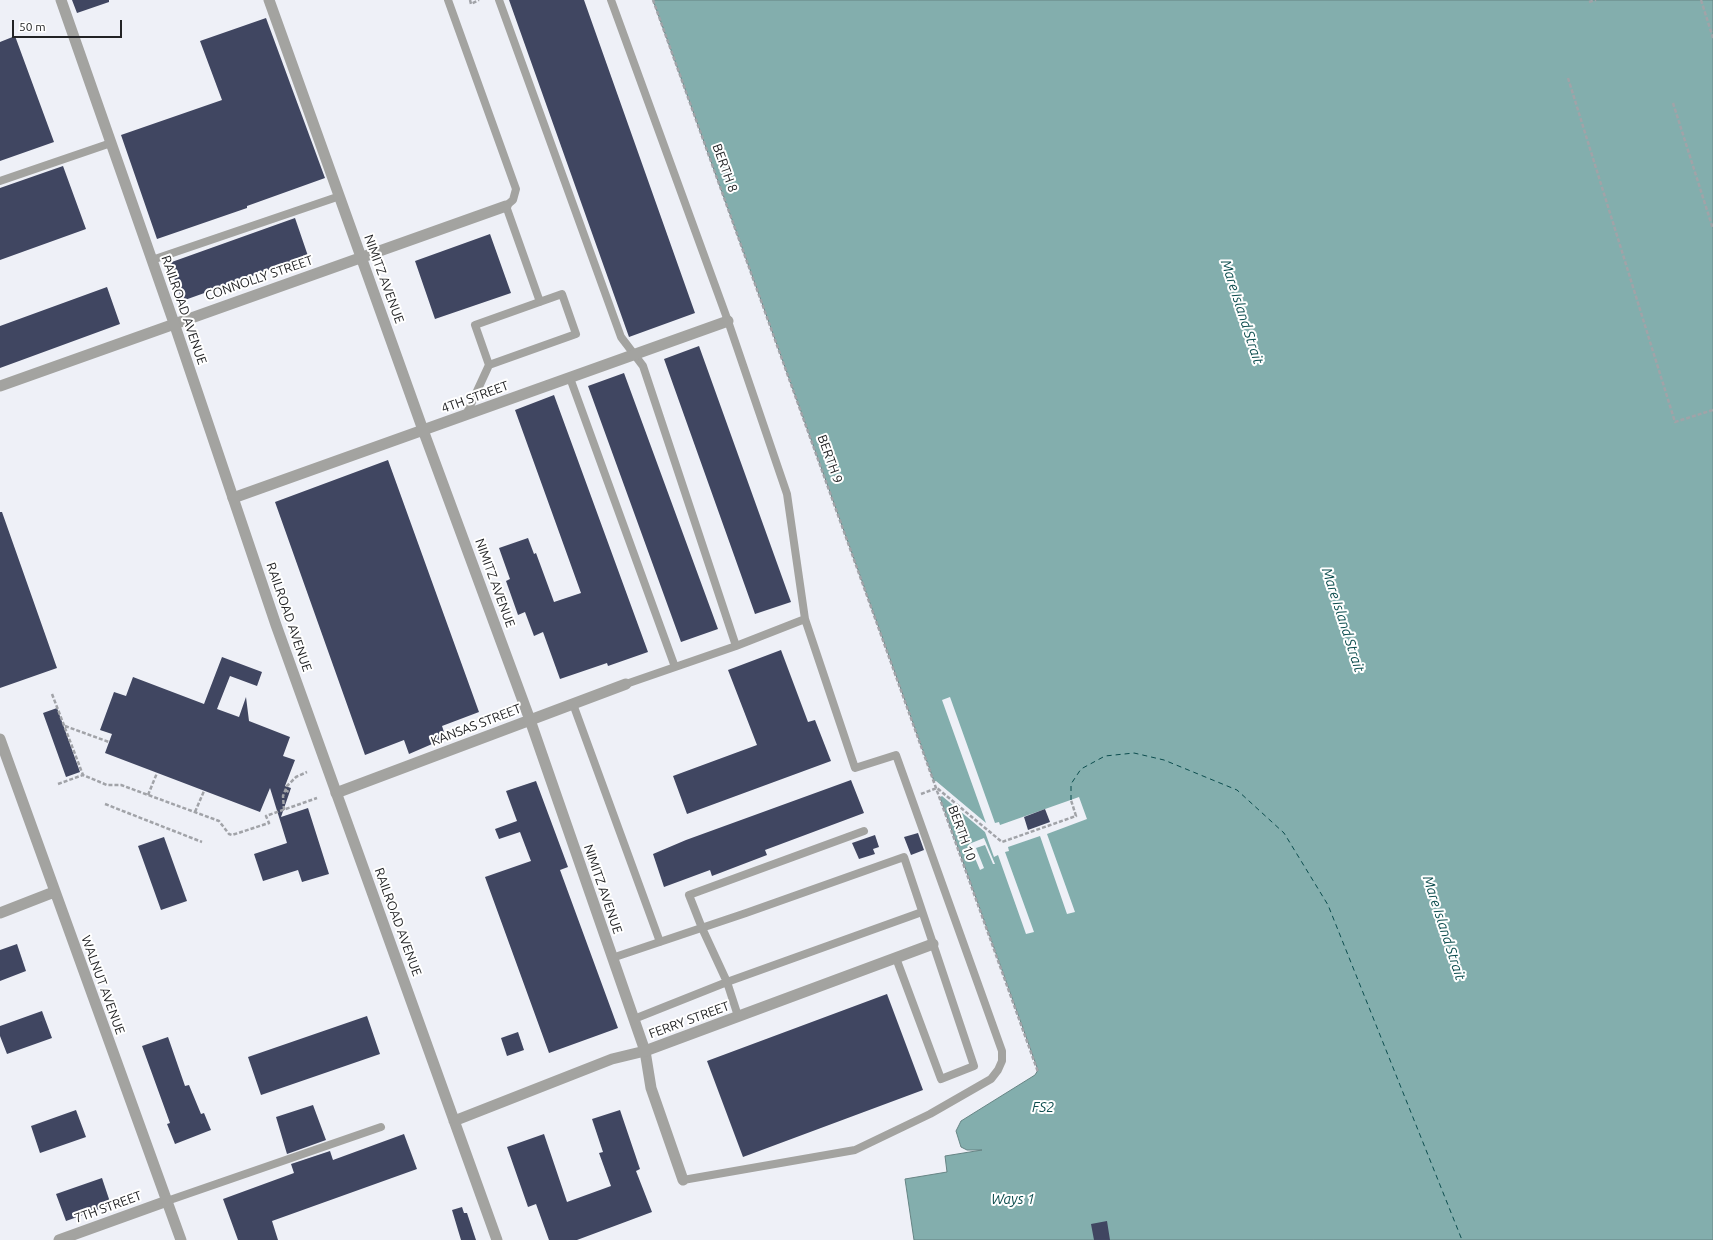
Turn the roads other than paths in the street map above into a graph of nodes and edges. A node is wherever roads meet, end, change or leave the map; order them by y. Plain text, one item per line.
1 (60, 0) edge
2 (269, 0) edge
3 (448, 0) edge
4 (499, 0) edge
5 (611, 0) edge
6 (111, 143) junction
7 (0, 182) edge
8 (340, 196) junction
9 (506, 206) junction
10 (362, 256) junction
11 (152, 260) junction
12 (540, 302) junction
13 (728, 321) junction
14 (174, 323) junction
15 (633, 354) junction
16 (490, 365) junction
17 (570, 378) junction
18 (0, 386) edge
19 (466, 415) junction
20 (423, 430) junction
21 (233, 498) junction
22 (805, 619) junction
23 (736, 646) junction
24 (675, 667) junction
25 (626, 684) joint
26 (573, 704) junction
27 (530, 720) junction
28 (0, 740) edge
29 (336, 793) junction
30 (864, 831) dead end
31 (54, 892) junction
32 (0, 912) edge
33 (922, 912) junction
34 (702, 928) junction
35 (660, 942) junction
36 (933, 944) junction
37 (612, 958) junction
38 (896, 958) junction
39 (727, 982) junction
40 (738, 1016) junction
41 (634, 1019) junction
42 (645, 1051) junction
43 (454, 1120) junction
44 (381, 1127) dead end
45 (683, 1180) joint
46 (166, 1201) junction
47 (59, 1240) edge
48 (181, 1240) edge
49 (497, 1240) edge

1 - 6 street, RAILROAD AVENUE
2 - 8 street, NIMITZ AVENUE
3 - 9 lane
4 - 15 lane
5 - 13 lane
6 - 7 lane
6 - 11 street, RAILROAD AVENUE
8 - 10 street, NIMITZ AVENUE
8 - 11 lane
9 - 10 street, CONNOLLY STREET
9 - 12 lane
10 - 14 street, CONNOLLY STREET
10 - 20 street, NIMITZ AVENUE
11 - 14 street, RAILROAD AVENUE
12 - 16 lane
12 - 16 lane
13 - 15 street, 4TH STREET
13 - 22 lane
14 - 18 street, CONNOLLY STREET
14 - 21 street, RAILROAD AVENUE
15 - 17 street, 4TH STREET
15 - 23 lane
16 - 19 lane
17 - 19 street, 4TH STREET
17 - 24 lane
19 - 20 street, 4TH STREET
20 - 21 street, 4TH STREET
20 - 27 street, NIMITZ AVENUE
21 - 29 street, RAILROAD AVENUE
22 - 23 lane
22 - 45 lane
23 - 24 lane
24 - 25 lane
25 - 26 street, KANSAS STREET
26 - 27 street, KANSAS STREET
26 - 35 lane
27 - 29 street, KANSAS STREET
27 - 37 street, NIMITZ AVENUE
28 - 31 street, WALNUT AVENUE
29 - 43 street, RAILROAD AVENUE
30 - 34 lane
31 - 32 street
31 - 46 street, WALNUT AVENUE
33 - 34 lane
33 - 36 lane
33 - 39 lane
34 - 35 lane
34 - 39 lane
35 - 37 lane
36 - 38 street, FERRY STREET
36 - 38 lane
37 - 41 street, NIMITZ AVENUE
38 - 40 street, FERRY STREET
39 - 40 lane
39 - 41 lane
40 - 42 street, FERRY STREET
41 - 42 street, NIMITZ AVENUE
42 - 43 street, FERRY STREET
42 - 45 street, NIMITZ AVENUE
43 - 49 street, RAILROAD AVENUE
44 - 46 lane
46 - 47 street, 7TH STREET
46 - 48 street, WALNUT AVENUE

